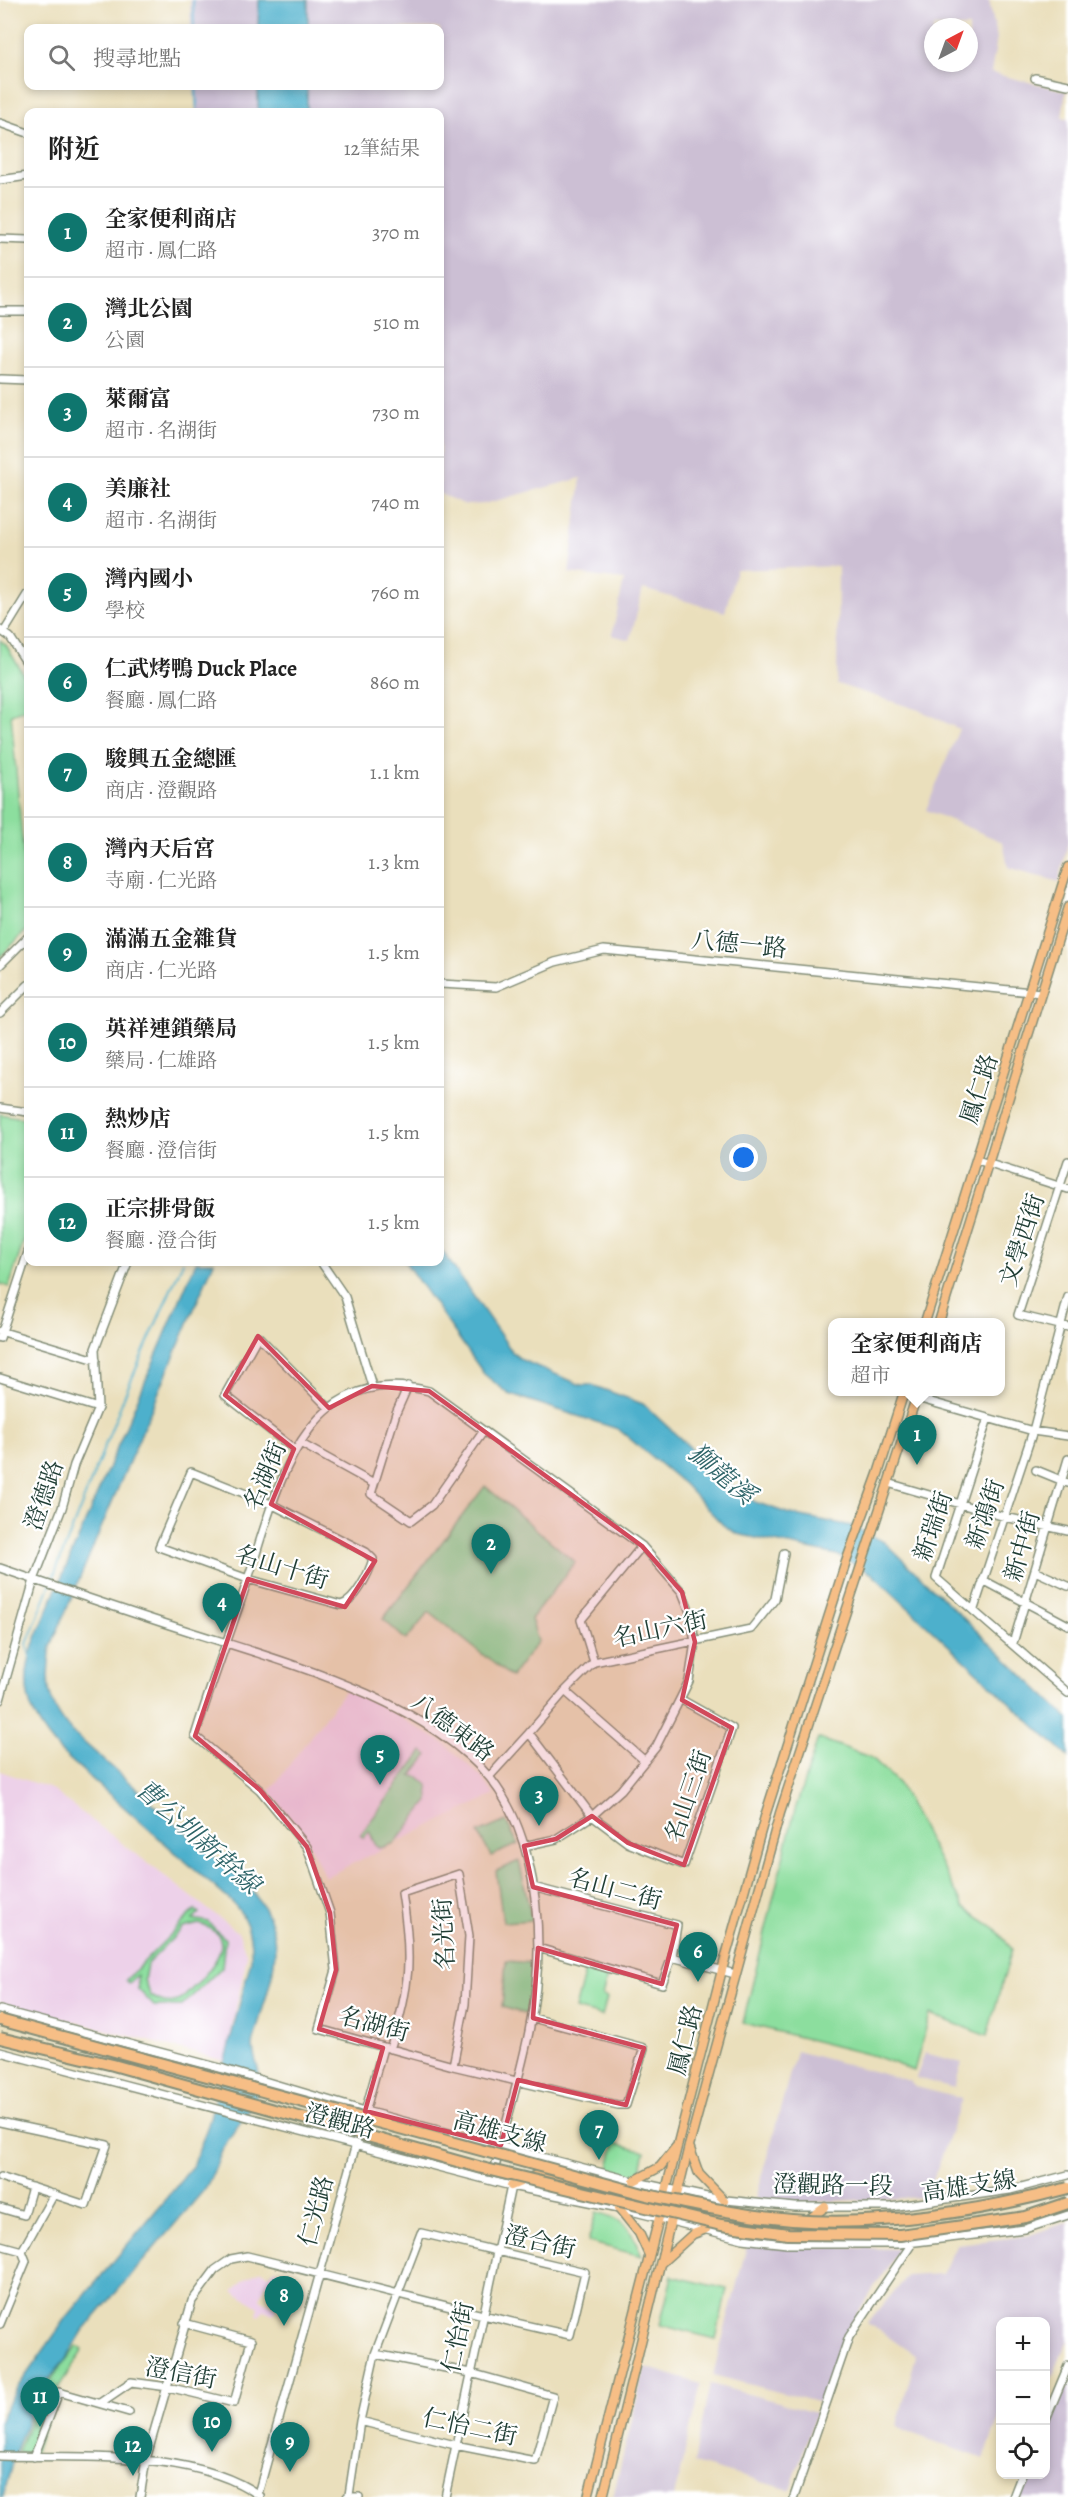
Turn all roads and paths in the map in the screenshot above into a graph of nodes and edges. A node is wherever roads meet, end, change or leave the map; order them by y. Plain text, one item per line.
1 (1035, 78) dead end
2 (1068, 85) edge
3 (0, 123) edge
4 (24, 132) edge
5 (24, 177) edge
6 (0, 180) edge
7 (0, 239) edge
8 (24, 240) edge
9 (0, 311) edge
10 (24, 311) edge
11 (0, 379) edge
12 (24, 381) edge
13 (24, 599) edge
14 (2, 631) edge
15 (24, 657) edge
16 (1068, 867) edge
17 (1064, 892) edge
18 (1068, 907) edge
19 (24, 941) edge
20 (0, 965) edge
21 (444, 984) edge
22 (24, 989) edge
23 (1030, 992) junction
24 (1041, 993) junction
25 (0, 1013) edge
26 (0, 1108) edge
27 (24, 1111) edge
28 (977, 1160) junction
29 (1068, 1161) edge
30 (989, 1164) junction
31 (1064, 1188) edge
32 (24, 1264) edge
33 (126, 1266) edge
34 (324, 1266) edge
35 (1068, 1297) edge
36 (927, 1318) edge
37 (941, 1318) edge
38 (1060, 1324) junction
39 (1068, 1327) edge
40 (1, 1333) edge
41 (96, 1360) junction
42 (0, 1378) edge
43 (372, 1386) junction
44 (408, 1386) junction
45 (902, 1396) edge
46 (916, 1396) edge
47 (923, 1396) edge
48 (98, 1408) junction
49 (329, 1408) junction
50 (988, 1418) junction
51 (1033, 1431) junction
52 (483, 1432) junction
53 (1068, 1436) edge
54 (300, 1443) junction
55 (294, 1449) junction
56 (1068, 1459) edge
57 (1036, 1470) dead end
58 (1064, 1482) edge
59 (888, 1483) junction
60 (374, 1484) junction
61 (271, 1504) junction
62 (962, 1505) junction
63 (1005, 1517) junction
64 (1047, 1526) junction
65 (1068, 1531) edge
66 (642, 1546) junction
67 (784, 1553) dead end
68 (0, 1568) edge
69 (1035, 1571) junction
70 (248, 1579) junction
71 (34, 1580) junction
72 (983, 1580) junction
73 (1068, 1586) edge
74 (1026, 1602) junction
75 (974, 1610) junction
76 (1068, 1624) edge
77 (696, 1642) junction
78 (226, 1643) junction
79 (1013, 1643) junction
80 (594, 1662) junction
81 (0, 1668) edge
82 (8, 1670) junction
83 (565, 1691) junction
84 (1068, 1693) edge
85 (0, 1700) edge
86 (682, 1700) junction
87 (530, 1733) junction
88 (645, 1761) junction
89 (489, 1777) junction
90 (592, 1816) junction
91 (524, 1846) junction
92 (533, 1887) junction
93 (538, 1948) junction
94 (672, 1957) junction
95 (722, 1970) junction
96 (735, 1974) junction
97 (0, 2010) edge
98 (533, 2018) junction
99 (0, 2020) edge
100 (0, 2037) edge
101 (387, 2048) junction
102 (0, 2052) edge
103 (453, 2066) junction
104 (518, 2080) junction
105 (365, 2111) junction
106 (0, 2122) edge
107 (679, 2142) junction
108 (354, 2145) junction
109 (501, 2145) junction
110 (689, 2146) junction
111 (1068, 2175) edge
112 (0, 2177) edge
113 (492, 2181) junction
114 (634, 2181) junction
115 (511, 2186) junction
116 (32, 2187) junction
117 (1068, 2188) edge
118 (667, 2189) junction
119 (680, 2192) junction
120 (54, 2194) junction
121 (724, 2200) junction
122 (1068, 2203) edge
123 (676, 2206) junction
124 (825, 2207) junction
125 (0, 2208) edge
126 (619, 2208) junction
127 (661, 2211) junction
128 (1068, 2215) edge
129 (671, 2221) junction
130 (706, 2229) junction
131 (913, 2242) junction
132 (0, 2245) edge
133 (22, 2251) junction
134 (497, 2252) junction
135 (649, 2256) junction
136 (660, 2264) junction
137 (319, 2274) junction
138 (400, 2295) junction
139 (483, 2317) junction
140 (184, 2323) junction
141 (0, 2324) edge
142 (375, 2354) junction
143 (1068, 2366) edge
144 (471, 2373) junction
145 (168, 2387) junction
146 (100, 2403) junction
147 (1050, 2409) edge
148 (129, 2412) dead end
149 (360, 2421) junction
150 (455, 2445) junction
151 (0, 2456) edge
152 (34, 2457) junction
153 (146, 2459) junction
154 (1020, 2479) edge
155 (250, 2489) junction
156 (260, 2496) edge
157 (348, 2496) edge
158 (140, 2497) edge
159 (246, 2497) edge
160 (359, 2497) edge
161 (445, 2497) edge
162 (588, 2497) edge
163 (603, 2497) edge
164 (794, 2497) edge
165 (1012, 2497) edge

1 - 2 street
3 - 4 street
5 - 6 street
7 - 8 street
9 - 10 street
11 - 12 street
13 - 14 street
14 - 15 street
16 - 17 main road, 鳳仁路
17 - 23 main road, 鳳仁路
18 - 24 main road, 鳳仁路
19 - 20 street
21 - 23 street, 八德一路
22 - 25 street
23 - 24 street, 八德一路
23 - 28 main road, 鳳仁路
24 - 30 main road, 鳳仁路
26 - 27 street
28 - 30 street
28 - 36 main road, 鳳仁路
29 - 31 street, 文學西街
30 - 31 street
30 - 37 main road, 鳳仁路
31 - 38 street, 文學西街
32 - 40 street
33 - 41 street
34 - 43 street
35 - 38 street, 新鴻街
38 - 39 street, 文學西街
38 - 51 street, 新鴻街
40 - 41 street
41 - 48 street
42 - 48 street
43 - 44 street, 名湖街
43 - 49 street, 名湖街
44 - 52 street, 名湖街
44 - 60 street
45 - 95 main road, 鳳仁路
46 - 59 main road
47 - 50 street
48 - 71 street, 澄德路
49 - 54 street, 名湖街
49 - 55 street
50 - 51 street
50 - 62 street, 新瑞街
51 - 53 street
51 - 63 street, 新鴻街
52 - 60 street
52 - 66 street, 名湖街
54 - 55 street, 名湖街
54 - 60 street
55 - 61 street, 名湖街
56 - 58 street, 新中街
57 - 58 street
58 - 64 street, 新中街
59 - 62 street
59 - 96 main road, 鳳仁路
61 - 70 street, 名湖街
61 - 70 street, 名山十街
61 - 70 street, 名山十街
62 - 63 street
62 - 75 street, 新瑞街
63 - 64 street
63 - 72 street, 新鴻街
64 - 65 street
64 - 69 street, 新中街
66 - 77 street, 名湖街
66 - 80 street, 名山六街
67 - 77 street, 名山六街
68 - 71 street, 八德東路
69 - 73 street
69 - 74 street, 新中街
70 - 78 street, 名湖街
71 - 78 street, 八德東路
71 - 82 street, 澄德路
72 - 74 street
72 - 75 street, 新鴻街
74 - 76 street
74 - 79 street, 新中街
75 - 79 street
77 - 80 street, 名山六街
77 - 86 street, 名湖街
78 - 89 street, 八德東路
78 - 101 street, 名湖街
79 - 84 street
80 - 83 street
81 - 82 street
82 - 85 street, 澄德路
83 - 87 street
83 - 88 street
86 - 88 street, 名湖街
86 - 90 street, 名山三街
87 - 89 street
87 - 90 street
88 - 90 street, 名湖街
89 - 91 street, 八德東路
90 - 91 street, 名湖街
91 - 92 street, 八德東路
92 - 93 street, 八德東路
92 - 94 street, 名山二街
93 - 94 street, 名山二街
93 - 98 street, 八德東路
94 - 95 street
95 - 96 street
95 - 107 main road, 鳳仁路
96 - 110 main road, 鳳仁路
97 - 105 street, 澄觀路
98 - 104 street, 八德東路
98 - 104 street, 名湖街
99 - 117 highway, 高雄支線, bridge
100 - 122 highway, 高雄支線, bridge
101 - 103 street, 名湖街
101 - 103 street, 名光街
101 - 105 street, 仁光路
102 - 108 street, 澄觀路
103 - 104 street, 名湖街
104 - 109 street, 八德東路
105 - 108 street, 仁光路
105 - 109 street, 澄觀路
106 - 120 street
107 - 114 main road
107 - 118 main road, 鳳仁路
108 - 113 street, 澄觀路
108 - 137 street, 仁光路
109 - 113 street, 八德東路
109 - 114 street, 澄觀路
110 - 119 main road, 鳳仁路
110 - 121 main road
111 - 124 street, 澄觀路一段
112 - 116 street
113 - 115 street, 澄觀路
114 - 118 street, 澄觀路
115 - 126 street, 澄觀路
115 - 127 main road
115 - 134 street, 仁怡街
116 - 120 street
116 - 125 street
118 - 119 street, 澄觀路一段
118 - 127 main road, 鳳仁路
119 - 121 street, 澄觀路一段
119 - 123 main road, 鳳仁路
120 - 133 street
121 - 124 street, 澄觀路一段
123 - 124 main road
123 - 127 main road
123 - 129 main road, 鳳仁路
126 - 127 street, 澄觀路
126 - 135 main road
127 - 129 street, 澄觀路
127 - 135 main road, 鳳仁路
128 - 131 street
129 - 130 street
129 - 136 main road, 鳳仁路
130 - 131 street
130 - 136 main road
131 - 164 street
132 - 133 street
133 - 141 street
134 - 138 street, 澄合街
134 - 139 street, 仁怡街
134 - 139 street, 澄合街
135 - 162 main road, 鳳仁路
136 - 163 main road, 鳳仁路
137 - 138 street, 澄合街
137 - 140 street, 澄合街
137 - 156 street, 仁光路
138 - 139 street, 澄合街
138 - 142 street
139 - 144 street, 仁怡街
140 - 145 street, 澄合街
140 - 145 street, 澄信街
142 - 144 street, 仁怡二街
142 - 149 street
143 - 147 street
144 - 150 street, 仁怡街
144 - 150 street, 仁怡二街
145 - 146 street, 澄信街
145 - 153 street, 澄合街
146 - 148 street, 澄信街
146 - 152 street, 澄信街
149 - 150 street, 仁怡二街
149 - 157 street
150 - 161 street, 仁怡街
151 - 152 street
152 - 153 street
153 - 155 street
153 - 158 street, 澄合街
154 - 165 street
155 - 156 street
155 - 159 street
157 - 160 street

